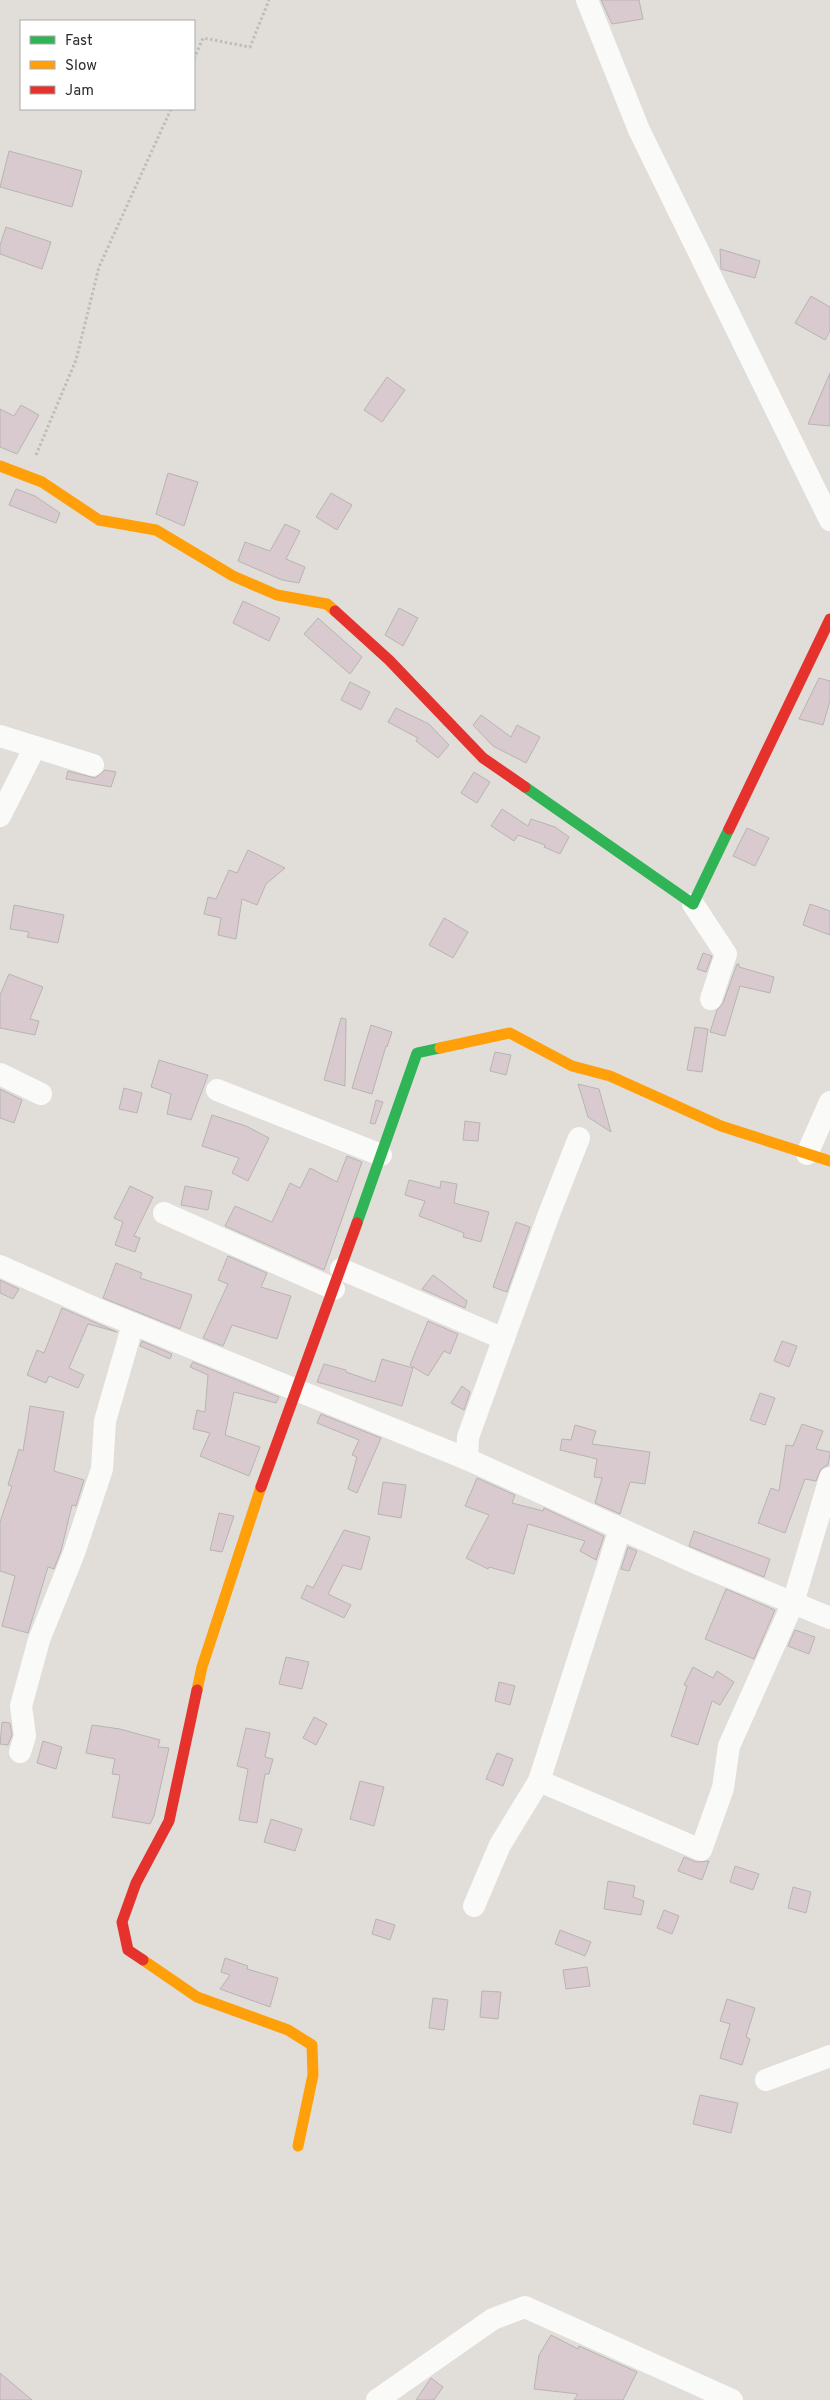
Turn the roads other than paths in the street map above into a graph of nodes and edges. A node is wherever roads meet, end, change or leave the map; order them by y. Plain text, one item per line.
1 (587, 0) edge
2 (1, 469) edge
3 (830, 520) edge
4 (830, 619) edge
5 (0, 736) edge
6 (35, 747) junction
7 (93, 765) dead end
8 (0, 816) edge
9 (692, 904) junction
10 (711, 999) dead end
11 (0, 1074) edge
12 (217, 1090) dead end
13 (40, 1094) dead end
14 (830, 1102) edge
15 (579, 1138) dead end
16 (807, 1154) junction
17 (381, 1156) junction
18 (830, 1161) edge
19 (164, 1214) dead end
20 (0, 1266) edge
21 (337, 1279) junction
22 (133, 1324) junction
23 (504, 1338) junction
24 (298, 1390) junction
25 (466, 1459) junction
26 (830, 1478) edge
27 (620, 1529) junction
28 (793, 1603) junction
29 (830, 1618) edge
30 (20, 1752) dead end
31 (539, 1781) junction
32 (474, 1906) dead end
33 (830, 2056) edge
34 (766, 2080) dead end
35 (298, 2146) dead end
36 (377, 2400) edge
37 (732, 2400) edge

1 - 3 street
2 - 9 street
4 - 9 street
5 - 6 street
6 - 7 street
6 - 8 street
9 - 10 street
11 - 13 street
12 - 17 street
14 - 16 street
15 - 23 street
16 - 17 street
16 - 18 street
17 - 21 street
19 - 21 street
20 - 22 street
21 - 23 street
21 - 24 street
22 - 24 street
22 - 30 street
23 - 25 street
24 - 25 street
24 - 35 street
25 - 27 street
26 - 28 street
27 - 28 street
27 - 31 street
28 - 29 street
28 - 31 street
31 - 32 street
33 - 34 street
36 - 37 street

